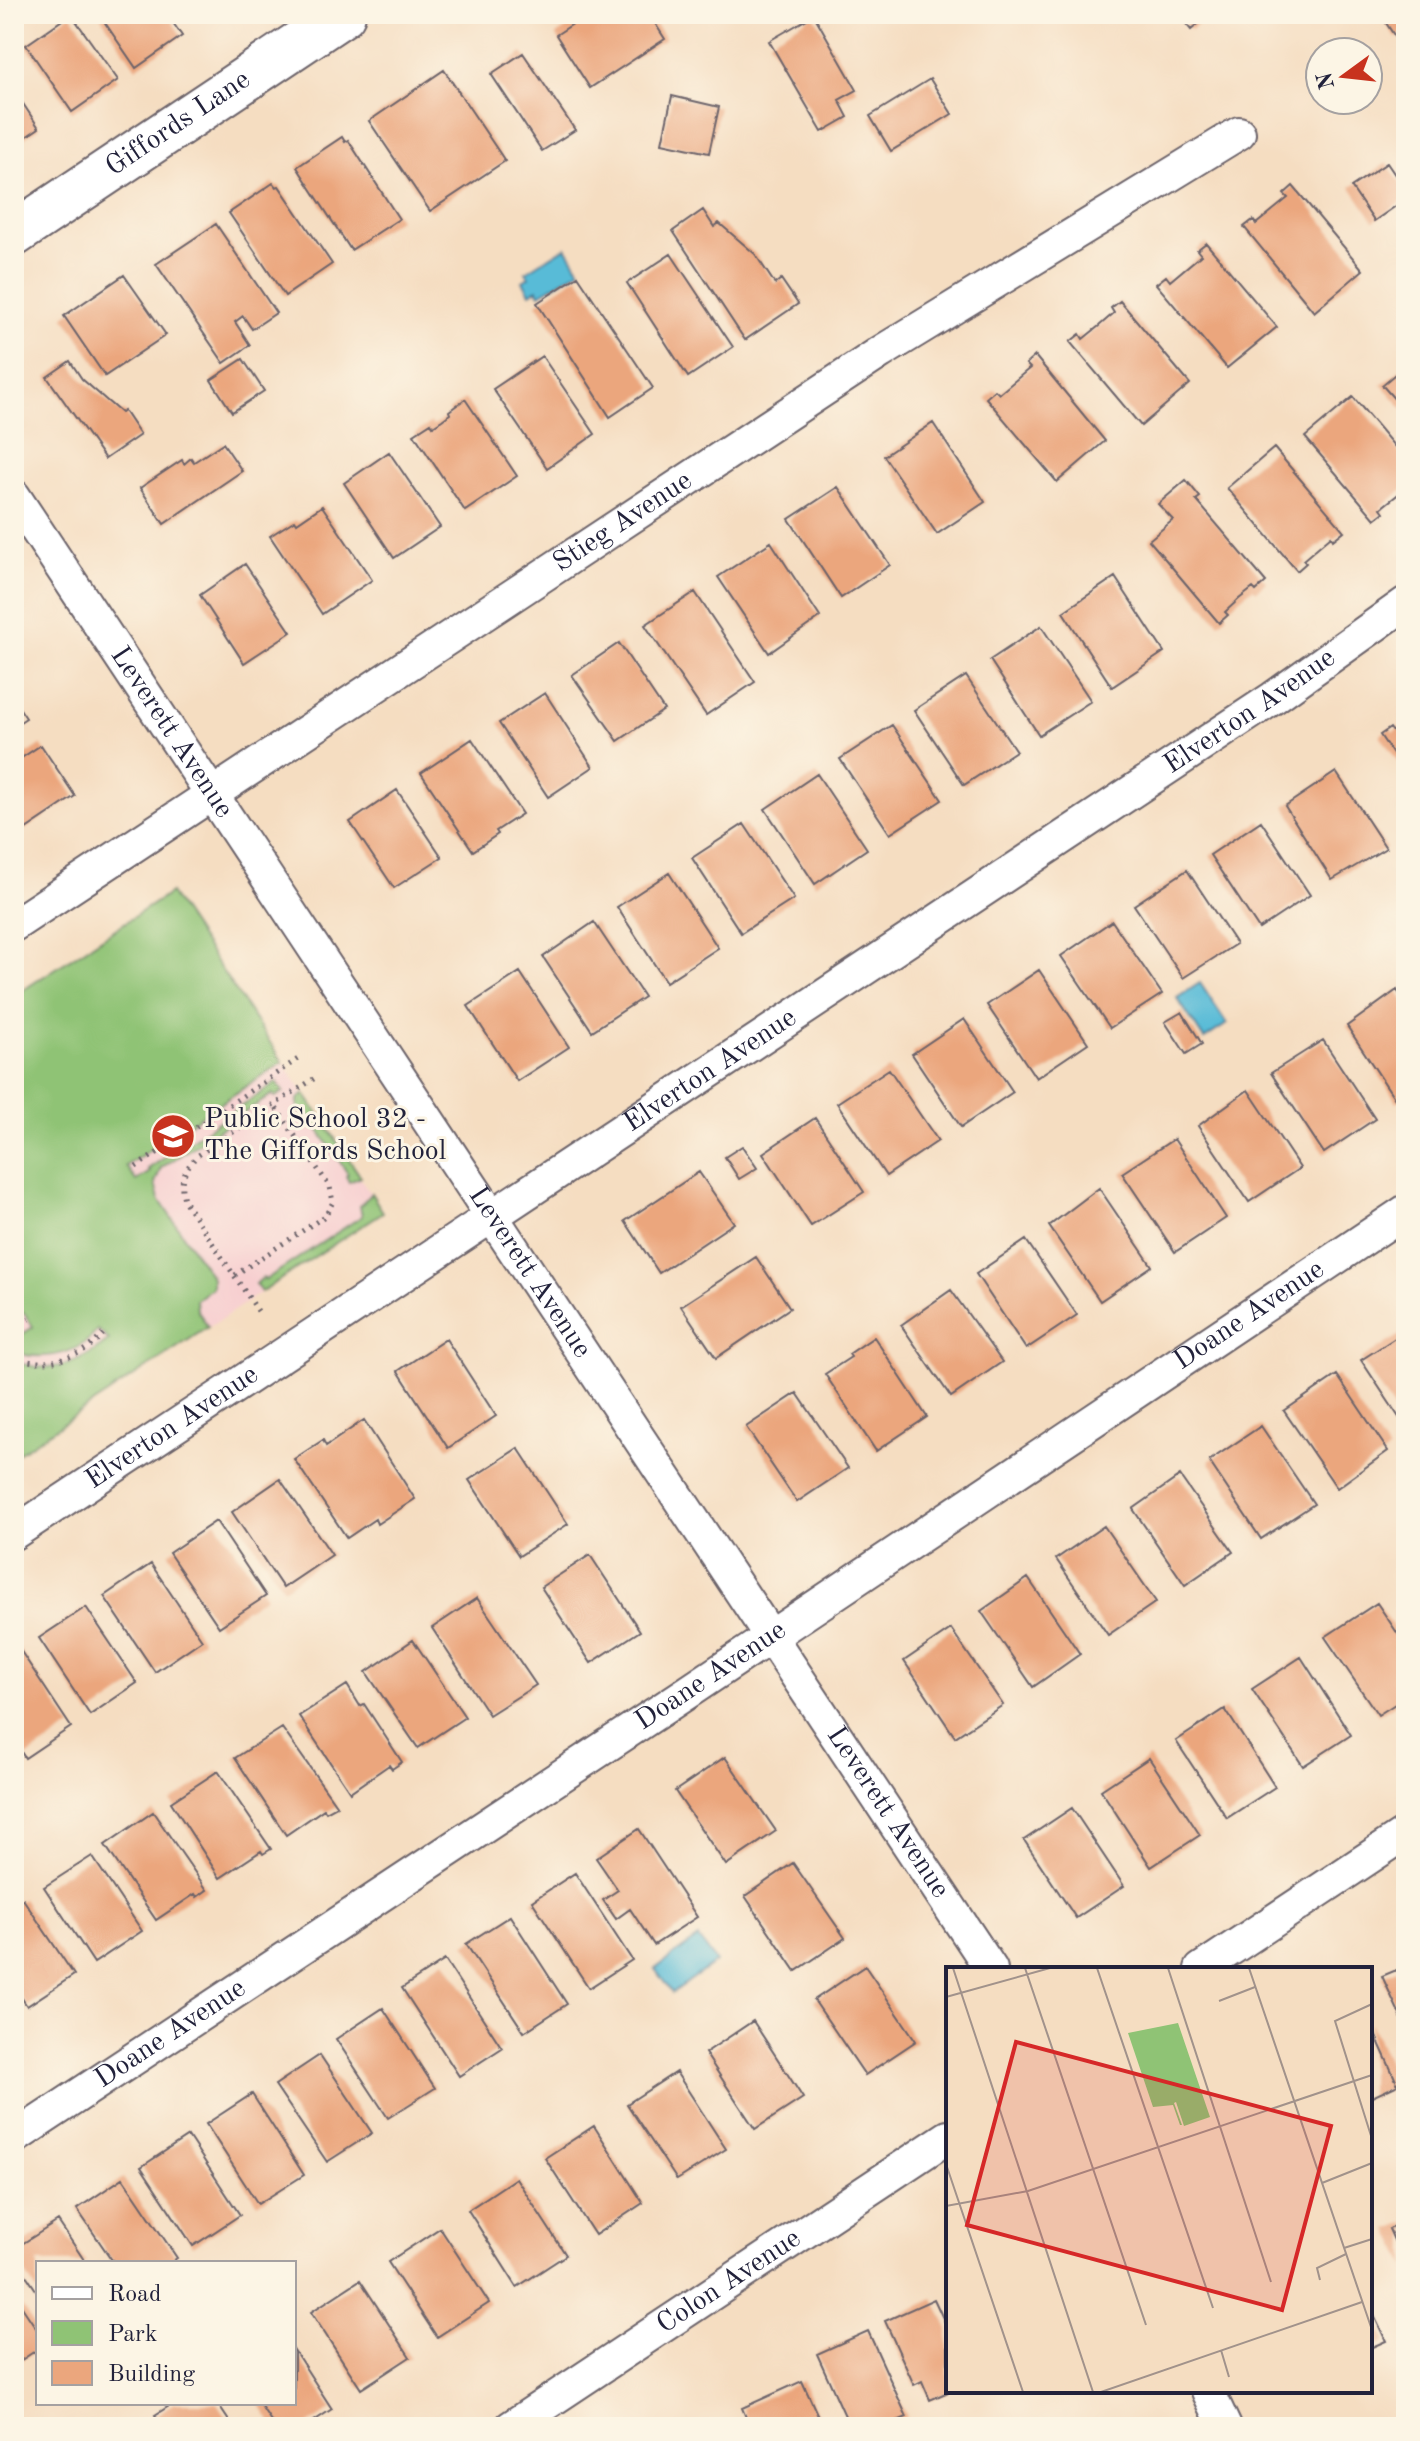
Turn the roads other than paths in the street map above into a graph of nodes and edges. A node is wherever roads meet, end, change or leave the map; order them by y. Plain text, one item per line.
1 (343, 14) edge
2 (1239, 133) dead end
3 (14, 234) edge
4 (14, 496) edge
5 (1406, 603) edge
6 (212, 794) junction
7 (14, 925) edge
8 (1406, 1211) edge
9 (492, 1216) junction
10 (14, 1533) edge
11 (772, 1636) junction
12 (1406, 1833) edge
13 (990, 1967) edge
14 (1204, 1967) edge
15 (14, 2138) edge
16 (946, 2138) edge
17 (1209, 2393) edge
18 (511, 2427) edge
19 (1225, 2427) edge

1 - 3 street, Giffords Lane
2 - 6 street, Stieg Avenue
4 - 6 street, Leverett Avenue
5 - 9 street, Elverton Avenue
6 - 7 street, Stieg Avenue
6 - 9 street, Leverett Avenue
8 - 11 street, Doane Avenue
9 - 10 street, Elverton Avenue
9 - 11 street, Leverett Avenue
11 - 13 street, Leverett Avenue
11 - 15 street, Doane Avenue
12 - 14 street
16 - 18 street, Colon Avenue
17 - 19 street

